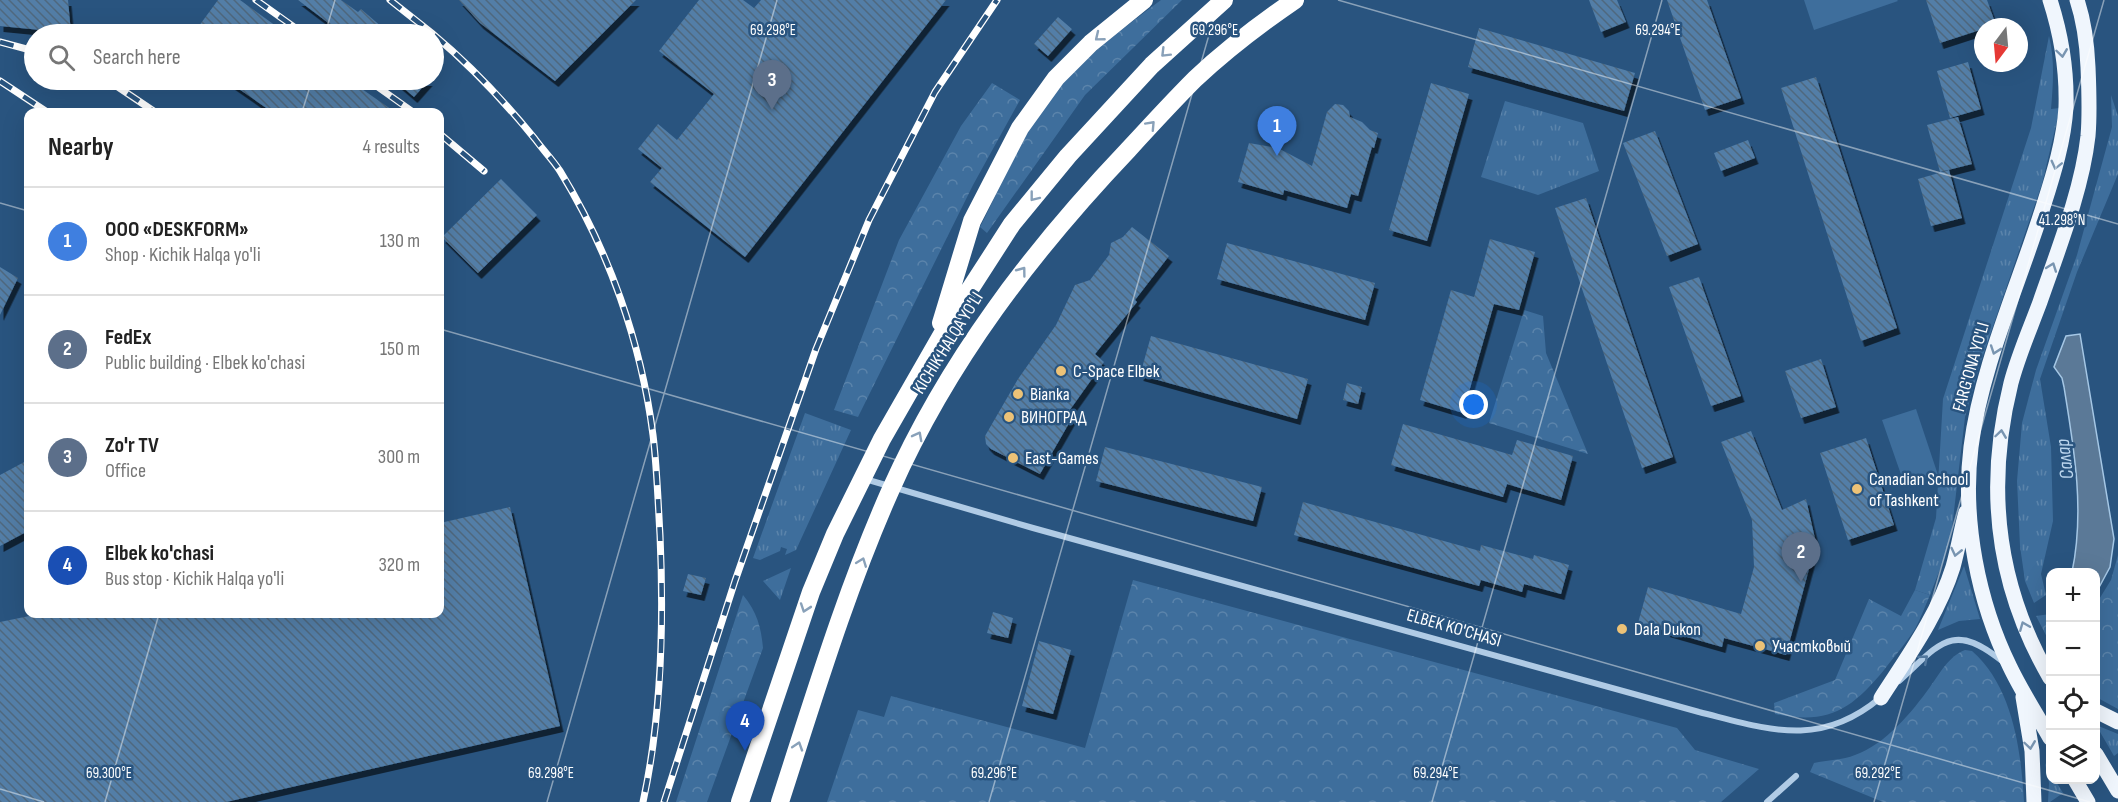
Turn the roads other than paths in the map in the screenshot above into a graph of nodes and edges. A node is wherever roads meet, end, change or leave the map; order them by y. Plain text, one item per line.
1 (1144, 0) edge
2 (1224, 0) edge
3 (1295, 0) edge
4 (2050, 0) edge
5 (2077, 0) edge
6 (933, 349) junction
7 (862, 477) junction
8 (892, 488) junction
9 (1970, 495) junction
10 (2038, 656) junction
11 (2046, 665) edge
12 (2010, 668) junction
13 (2049, 676) edge
14 (2022, 688) junction
15 (1881, 698) junction
16 (2100, 713) edge
17 (2118, 722) edge
18 (2046, 731) edge
19 (2100, 761) edge
20 (1796, 776) dead end
21 (2077, 784) edge
22 (2118, 791) edge
23 (740, 802) edge
24 (780, 802) edge
25 (1767, 802) edge
26 (2034, 802) edge
27 (2088, 802) edge

1 -> 6 highway
2 -> 6 highway, KICHIK HALQA YO'LI
8 -> 3 highway, KICHIK HALQA YO'LI
4 -> 9 main road, FARG'ONA YO'LI
10 -> 5 main road
6 - 7 highway, KICHIK HALQA YO'LI
7 - 8 street, ELBEK KO'CHASI
7 -> 23 highway, KICHIK HALQA YO'LI
8 - 15 street, ELBEK KO'CHASI
24 -> 8 highway, KICHIK HALQA YO'LI
9 - 12 main road, FARG'ONA YO'LI
9 -> 15 main road
10 - 11 main road
10 - 13 main road
12 - 14 main road, FARG'ONA YO'LI
15 -> 12 street, ELBEK KO'CHASI
14 - 18 main road, FARG'ONA YO'LI
14 -> 26 main road
16 - 17 main road
19 - 22 main road
20 - 25 street
21 - 27 main road

